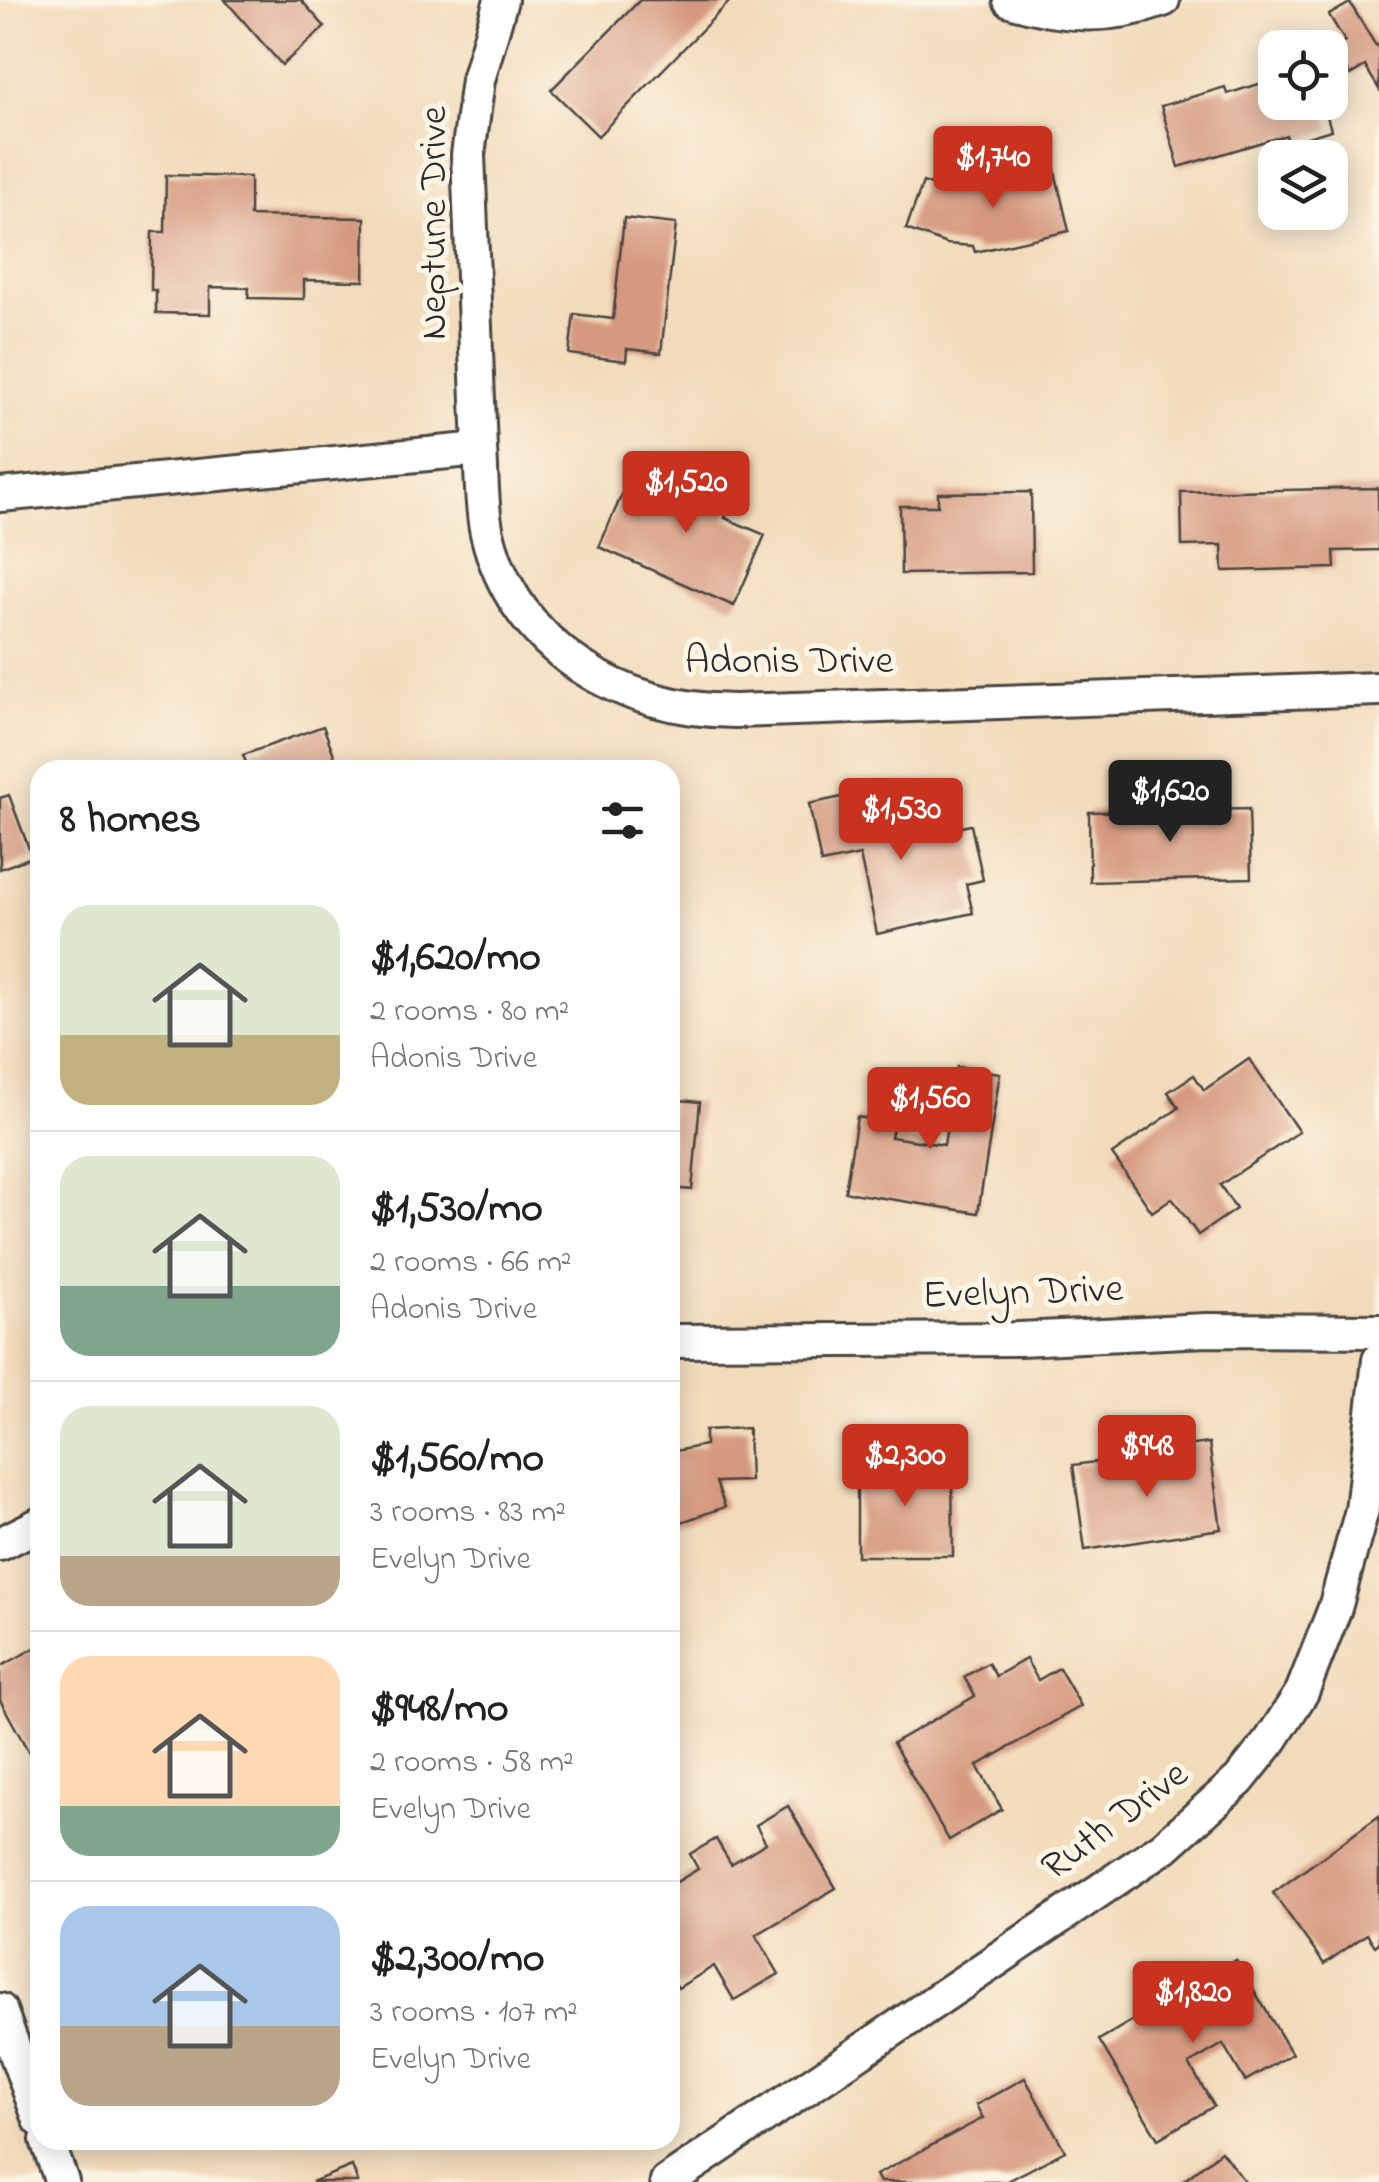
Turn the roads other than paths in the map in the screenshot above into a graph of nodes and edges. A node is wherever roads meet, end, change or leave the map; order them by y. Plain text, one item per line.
1 (502, 0) edge
2 (1010, 0) edge
3 (1163, 0) edge
4 (480, 449) junction
5 (0, 495) edge
6 (1379, 688) edge
7 (1379, 1331) edge
8 (680, 1341) edge
9 (1379, 1360) edge
10 (30, 1529) edge
11 (0, 1544) edge
12 (0, 2010) edge
13 (30, 2092) edge
14 (51, 2150) edge
15 (62, 2182) edge
16 (667, 2182) edge

1 - 4 street, Neptune Drive
2 - 3 street
4 - 5 street
4 - 6 street, Adonis Drive
7 - 8 street, Evelyn Drive
9 - 16 street, Ruth Drive
10 - 11 street
12 - 13 street
14 - 15 street

